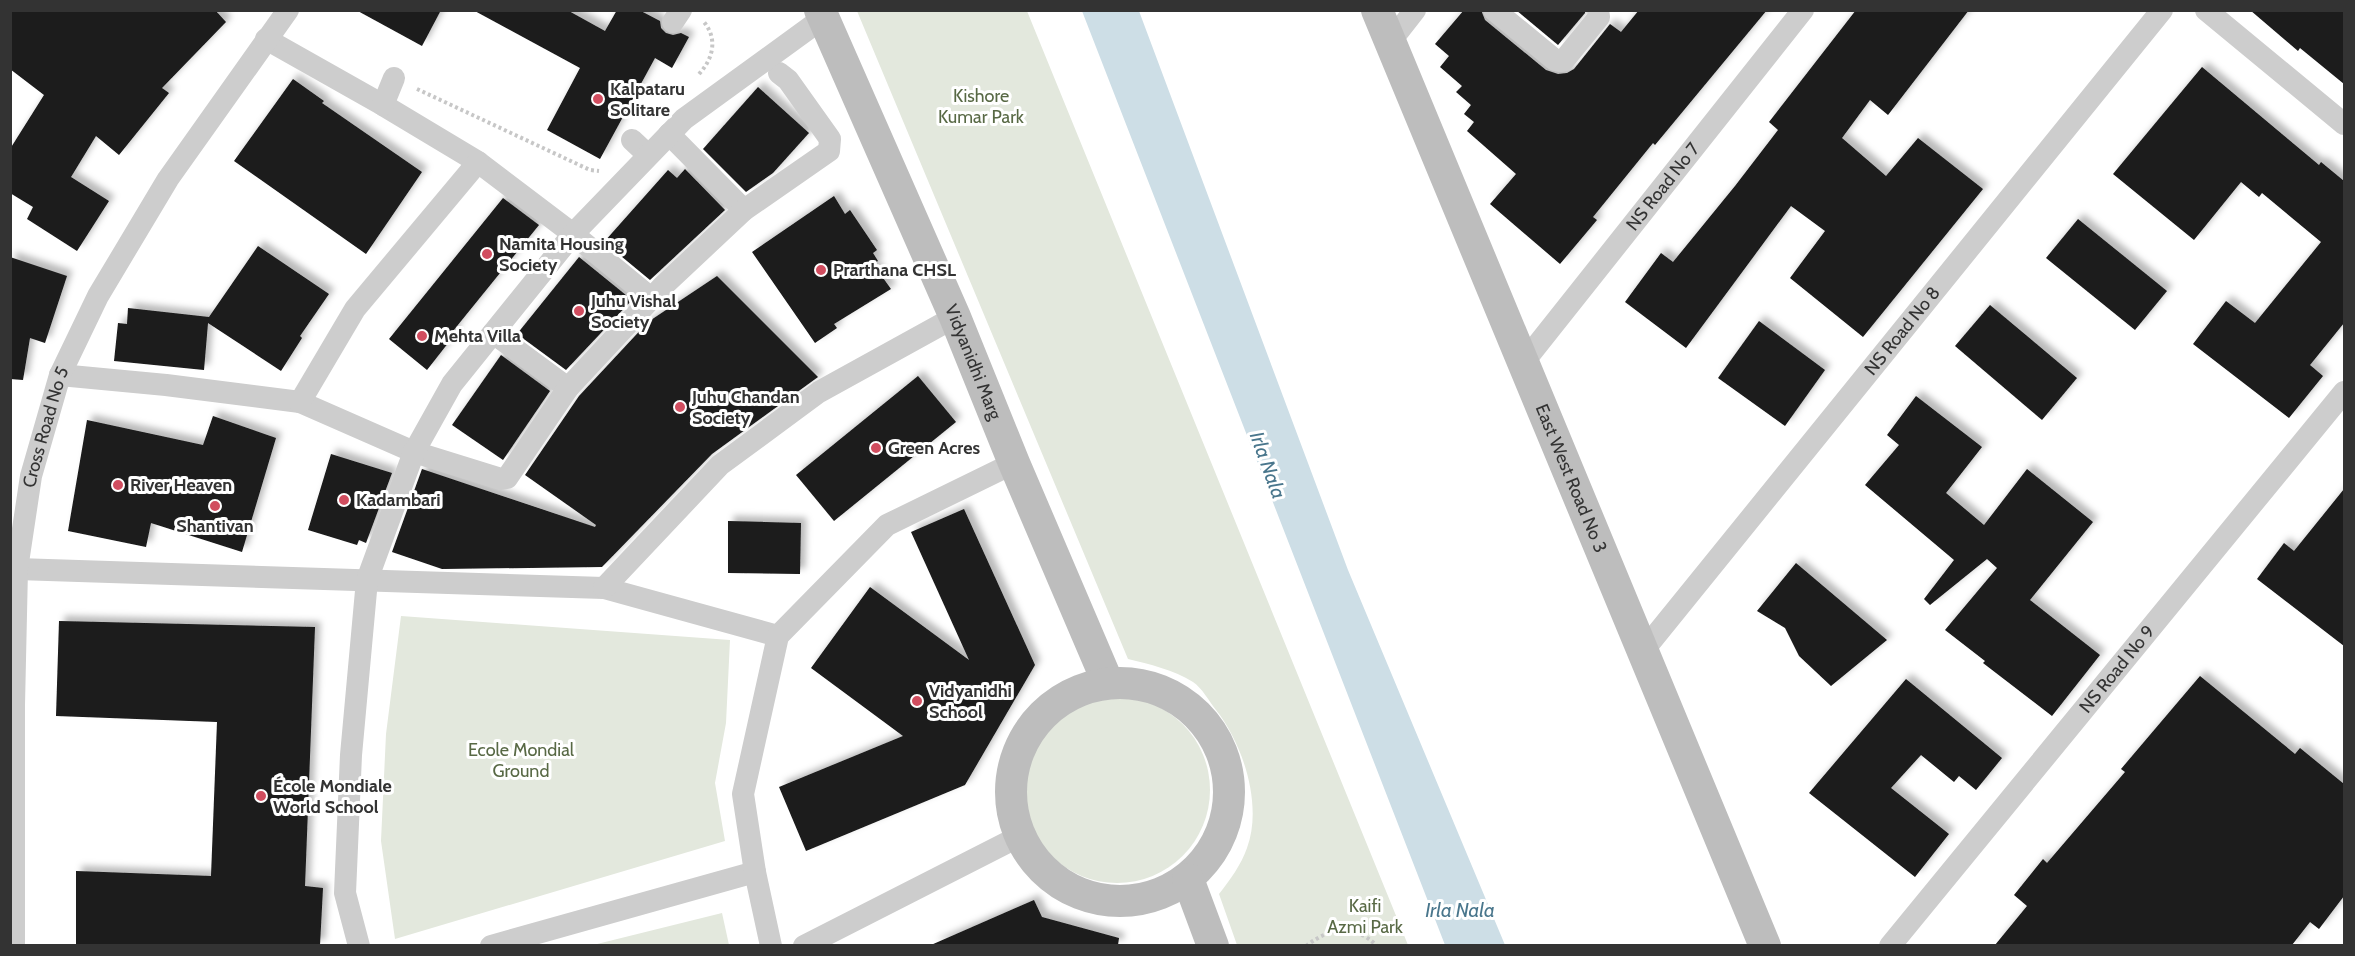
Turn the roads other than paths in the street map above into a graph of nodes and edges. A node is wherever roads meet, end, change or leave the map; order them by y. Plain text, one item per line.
1 (288, 10) edge
2 (1377, 10) edge
3 (1415, 10) edge
4 (1494, 10) edge
5 (1598, 10) edge
6 (1803, 10) edge
7 (2162, 10) edge
8 (2206, 10) edge
9 (821, 14) edge
10 (266, 39) junction
11 (1390, 42) junction
12 (779, 73) dead end
13 (394, 78) road end
14 (382, 105) junction
15 (2344, 124) edge
16 (653, 142) junction
17 (478, 162) junction
18 (741, 213) junction
19 (573, 234) junction
20 (651, 298) junction
21 (955, 317) junction
22 (493, 333) junction
23 (1523, 363) junction
24 (60, 375) junction
25 (568, 388) junction
26 (2344, 392) edge
27 (300, 402) junction
28 (414, 452) junction
29 (1014, 463) junction
30 (21, 475) edge
31 (17, 569) junction
32 (367, 580) junction
33 (604, 588) junction
34 (778, 636) junction
35 (1643, 651) junction
36 (1108, 683) junction
37 (1020, 836) junction
38 (12, 852) edge
39 (755, 872) junction
40 (1188, 879) junction
41 (14, 945) edge
42 (359, 945) edge
43 (491, 945) edge
44 (771, 945) edge
45 (804, 945) edge
46 (1213, 945) edge
47 (1765, 945) edge
48 (1890, 945) edge

1 - 10 street, Cross Road No 5
2 - 11 street, East West Road No 3
3 - 11 street
4 - 5 street
6 - 23 street, NS Road No 7
7 - 35 street, NS Road No 8
8 - 15 street
9 - 16 street
9 - 21 street, Vidyanidhi Marg
10 - 14 street
10 - 24 street, Cross Road No 5
11 - 23 street, East West Road No 3
12 - 18 street
13 - 14 street
14 - 17 street
16 - 18 street
16 - 19 street
17 - 19 street
17 - 27 street
18 - 20 street
19 - 20 street
19 - 22 street
20 - 25 street
21 - 29 street, Vidyanidhi Marg
21 - 33 street
22 - 25 street
22 - 28 street
23 - 35 street, East West Road No 3
24 - 27 street
24 - 30 street, Cross Road No 5
25 - 28 street
26 - 48 street, NS Road No 9
27 - 28 street
28 - 32 street
29 - 34 street
29 - 36 street, Vidyanidhi Marg
30 - 31 street, Cross Road No 5
31 - 32 street
31 - 38 street, Cross Road No 5
32 - 33 street
32 - 42 street
33 - 34 street
34 - 39 street
35 - 47 street, East West Road No 3
36 - 37 street
36 - 40 street
37 - 40 street
37 - 45 street
38 - 41 street, Cross Road No 5
39 - 43 street
39 - 44 street
40 - 46 street

